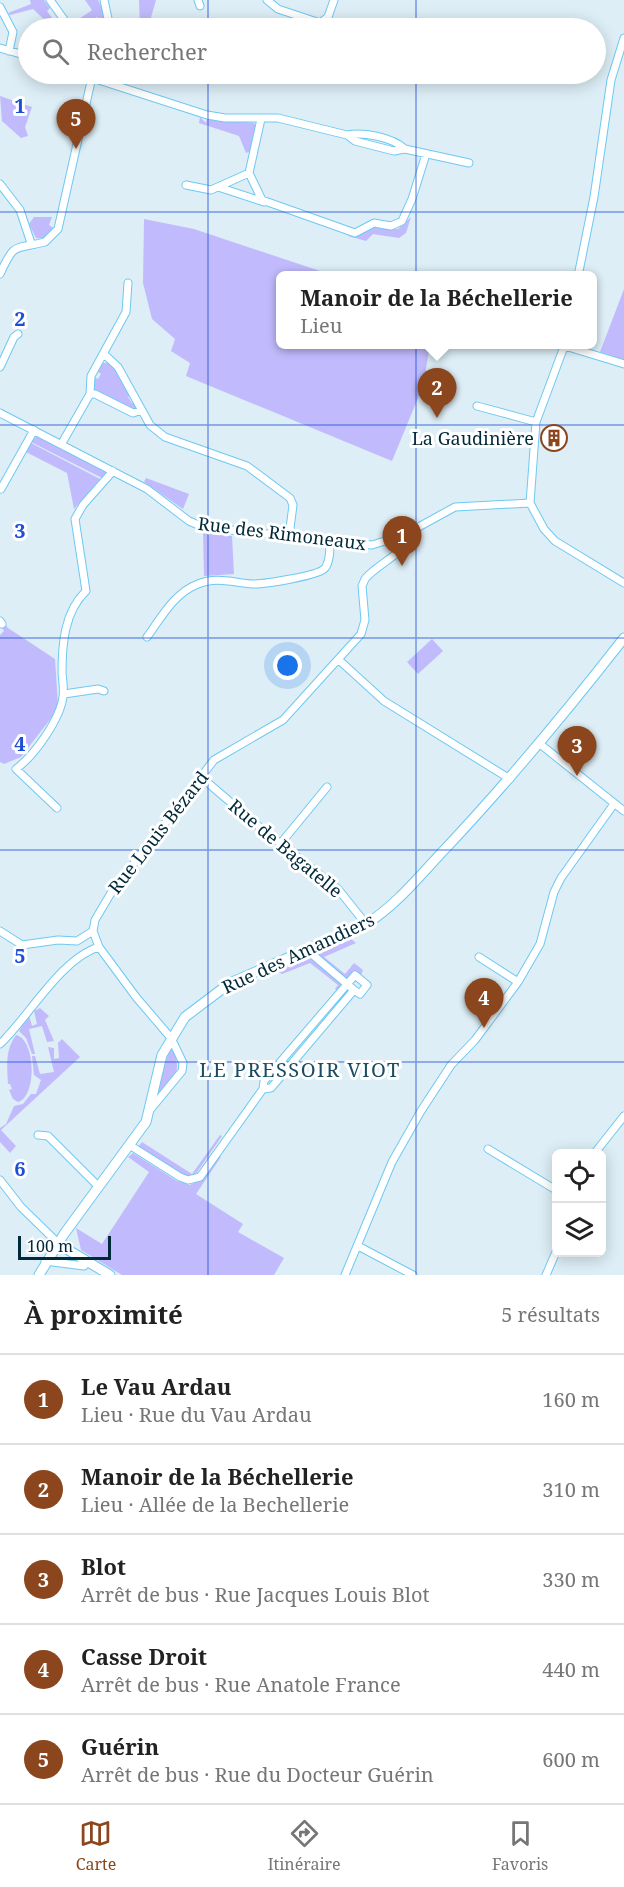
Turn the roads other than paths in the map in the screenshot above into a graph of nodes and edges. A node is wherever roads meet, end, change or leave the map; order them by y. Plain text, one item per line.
1 (50, 0) edge
2 (104, 0) edge
3 (267, 0) edge
4 (334, 0) edge
5 (0, 7) edge
6 (63, 18) edge
7 (108, 18) edge
8 (305, 18) edge
9 (327, 18) edge
10 (624, 38) edge
11 (0, 48) edge
12 (9, 51) junction
13 (18, 53) edge
14 (90, 84) edge
15 (123, 84) edge
16 (261, 118) junction
17 (426, 154) junction
18 (469, 163) dead end
19 (249, 173) junction
20 (0, 184) edge
21 (186, 185) dead end
22 (218, 187) junction
23 (266, 202) junction
24 (31, 243) junction
25 (579, 271) edge
26 (0, 274) edge
27 (128, 283) dead end
28 (18, 334) dead end
29 (563, 349) edge
30 (577, 349) edge
31 (104, 354) junction
32 (624, 364) edge
33 (0, 368) edge
34 (90, 394) junction
35 (477, 406) dead end
36 (142, 410) junction
37 (0, 412) edge
38 (536, 422) junction
39 (34, 430) junction
40 (62, 443) junction
41 (113, 471) junction
42 (1, 489) edge
43 (530, 503) junction
44 (410, 532) junction
45 (289, 536) junction
46 (330, 541) junction
47 (624, 583) edge
48 (147, 637) dead end
49 (624, 639) edge
50 (339, 660) junction
51 (104, 692) dead end
52 (64, 694) junction
53 (540, 744) junction
54 (201, 777) junction
55 (510, 779) junction
56 (327, 787) dead end
57 (614, 804) junction
58 (57, 808) dead end
59 (624, 811) edge
60 (281, 843) junction
61 (366, 924) junction
62 (0, 931) edge
63 (93, 931) junction
64 (99, 947) junction
65 (307, 950) junction
66 (479, 957) dead end
67 (518, 982) junction
68 (347, 984) junction
69 (354, 990) junction
70 (320, 1016) junction
71 (328, 1022) junction
72 (171, 1038) junction
73 (0, 1044) edge
74 (283, 1059) junction
75 (290, 1065) junction
76 (263, 1089) junction
77 (150, 1110) junction
78 (624, 1116) edge
79 (38, 1135) dead end
80 (131, 1146) junction
81 (488, 1149) dead end
82 (598, 1149) edge
83 (0, 1180) edge
84 (99, 1187) junction
85 (552, 1188) edge
86 (60, 1245) junction
87 (358, 1246) junction
88 (554, 1257) edge
89 (45, 1261) junction
90 (88, 1262) junction
91 (39, 1275) edge
92 (110, 1275) edge
93 (345, 1275) edge
94 (413, 1275) edge
95 (546, 1275) edge

1 - 6 street
2 - 7 street
3 - 8 street
4 - 9 street
5 - 12 street
10 - 25 street
11 - 12 street
12 - 13 street
14 - 24 street
15 - 16 street
16 - 17 street
16 - 19 street
17 - 18 street
17 - 23 street
19 - 22 street
19 - 23 street
20 - 24 street
21 - 22 street
22 - 23 street
24 - 26 street
27 - 31 street
28 - 33 street
29 - 38 street
30 - 32 street
31 - 34 street
31 - 36 street
34 - 36 street
34 - 40 street
35 - 38 street
36 - 45 street
37 - 39 street, Rue des Rimoneaux
38 - 43 street
39 - 40 street, Rue des Rimoneaux
39 - 42 street
40 - 41 street, Rue des Rimoneaux
41 - 45 street, Rue des Rimoneaux
41 - 52 street
43 - 44 street, Rue des Rimoneaux
43 - 47 street
44 - 46 street, Rue des Rimoneaux
44 - 50 street, Rue Louis Bézard
45 - 46 street, Rue des Rimoneaux
46 - 48 street
49 - 53 street, Rue des Amandiers
50 - 54 street, Rue Louis Bézard
50 - 55 street
51 - 52 street
52 - 58 street
53 - 55 street, Rue des Amandiers
53 - 57 street
54 - 60 street, Rue de Bagatelle
54 - 63 street, Rue Louis Bézard
55 - 61 street, Rue des Amandiers
56 - 60 street
57 - 59 street
57 - 67 street
60 - 61 street, Rue de Bagatelle
61 - 65 street, Rue des Amandiers
62 - 63 street
63 - 64 street
64 - 72 street
64 - 73 street
65 - 68 street
65 - 72 street, Rue des Amandiers
66 - 67 street
67 - 87 street
68 - 69 street
68 - 69 street
68 - 70 street
69 - 71 street
70 - 71 street
70 - 74 street
71 - 75 street
72 - 77 street, Rue des Amandiers
72 - 77 street
74 - 75 street
74 - 76 street
75 - 76 street
76 - 80 street
77 - 80 street, Rue des Amandiers
78 - 82 street
79 - 84 street
80 - 84 street, Rue des Amandiers
81 - 85 street
83 - 86 street
84 - 86 street, Rue des Amandiers
86 - 89 street, Rue des Amandiers
86 - 90 street
87 - 93 street
87 - 94 street
88 - 95 street
89 - 90 street
89 - 91 street, Rue des Amandiers
90 - 92 street

